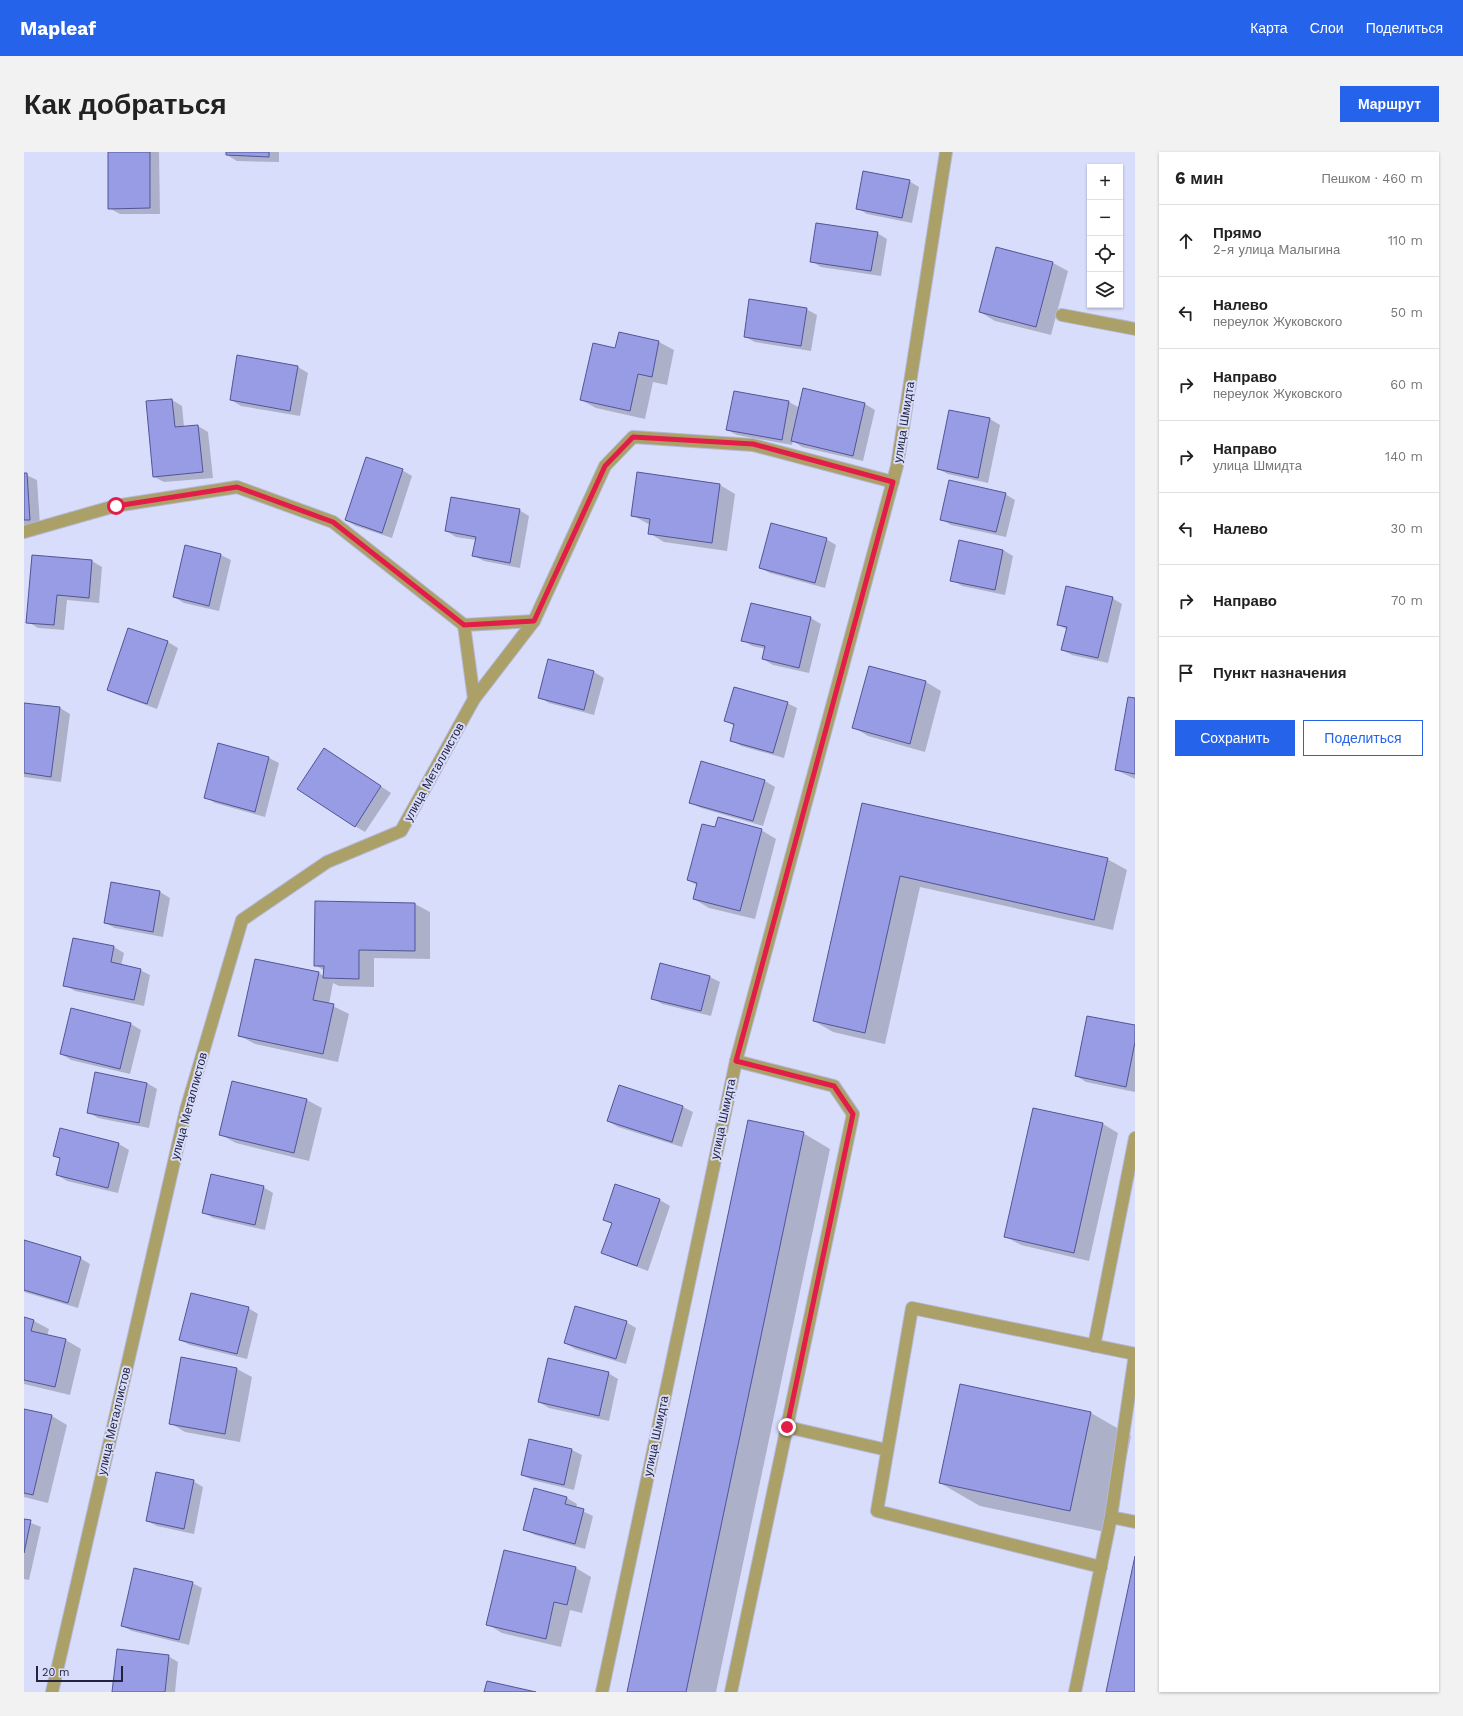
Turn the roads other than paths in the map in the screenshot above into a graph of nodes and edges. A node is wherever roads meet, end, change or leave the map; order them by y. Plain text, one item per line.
1 (946, 152) edge
2 (1062, 315) dead end
3 (1135, 329) edge
4 (893, 482) junction
5 (24, 532) edge
6 (534, 621) junction
7 (464, 625) junction
8 (474, 699) junction
9 (736, 1061) junction
10 (1135, 1138) edge
11 (1094, 1346) junction
12 (787, 1427) junction
13 (887, 1450) junction
14 (1111, 1517) junction
15 (1135, 1522) edge
16 (1101, 1567) junction
17 (52, 1692) edge
18 (602, 1692) edge
19 (731, 1692) edge
20 (1075, 1692) edge

1 - 4 street, улица Шмидта
2 - 3 street
4 - 6 street, улица Металлистов
4 - 9 street, улица Шмидта
5 - 7 street
6 - 7 street
6 - 8 street, улица Металлистов
7 - 8 street
8 - 17 street, улица Металлистов
9 - 12 street
9 - 18 street, улица Шмидта
10 - 11 street
11 - 13 street
11 - 14 street
12 - 13 street
12 - 19 street
13 - 16 street
14 - 15 street
14 - 16 street
16 - 20 street

